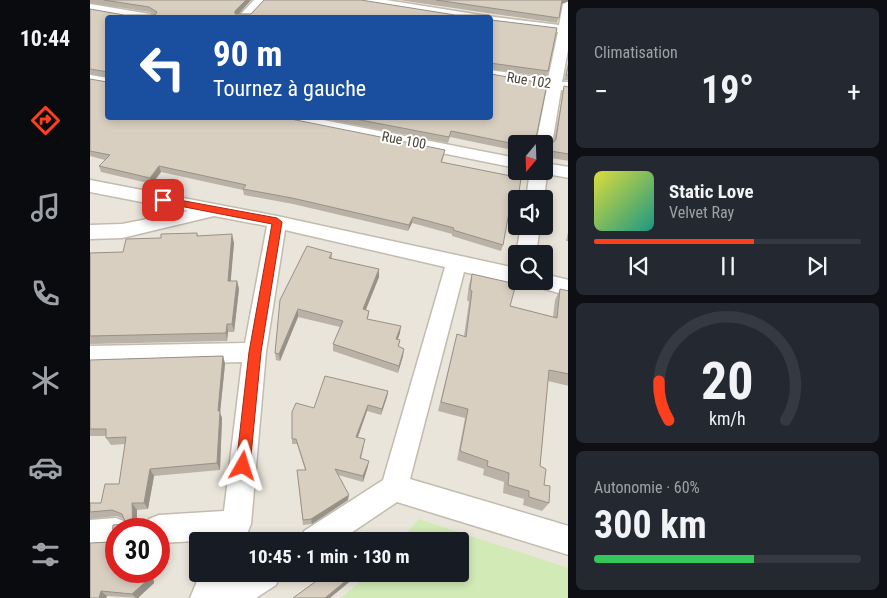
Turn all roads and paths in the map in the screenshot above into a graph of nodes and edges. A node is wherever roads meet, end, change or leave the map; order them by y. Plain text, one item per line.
1 (261, 0) edge
2 (362, 0) edge
3 (568, 4) edge
4 (90, 8) edge
5 (132, 15) edge
6 (246, 15) edge
7 (462, 15) edge
8 (493, 19) edge
9 (566, 30) edge
10 (493, 74) edge
11 (90, 79) edge
12 (105, 82) edge
13 (562, 86) edge
14 (302, 120) edge
15 (547, 135) edge
16 (508, 160) edge
17 (553, 170) edge
18 (568, 173) edge
19 (90, 186) edge
20 (217, 211) junction
21 (277, 222) junction
22 (90, 232) edge
23 (457, 262) junction
24 (508, 274) edge
25 (553, 284) edge
26 (568, 288) edge
27 (255, 352) junction
28 (90, 356) edge
29 (394, 488) junction
30 (170, 529) edge
31 (233, 532) edge
32 (328, 532) edge
33 (105, 533) edge
34 (90, 534) edge
35 (568, 541) edge
36 (211, 582) edge
37 (253, 582) edge
38 (204, 598) edge
39 (229, 598) edge

1 - 6 street
2 - 7 street
3 - 9 street
4 - 5 street
8 - 9 street
9 - 13 street
10 - 13 street, Rue 102
11 - 12 street
13 - 15 street
14 - 16 street, Rue 100
17 - 18 street
19 - 20 street
20 - 21 street
20 - 22 street
21 - 23 street
21 - 27 street
23 - 24 street
23 - 29 street
25 - 26 street
27 - 28 street
27 - 31 street
29 - 32 street
29 - 35 street
30 - 31 street
33 - 34 street
36 - 38 street
37 - 39 street

